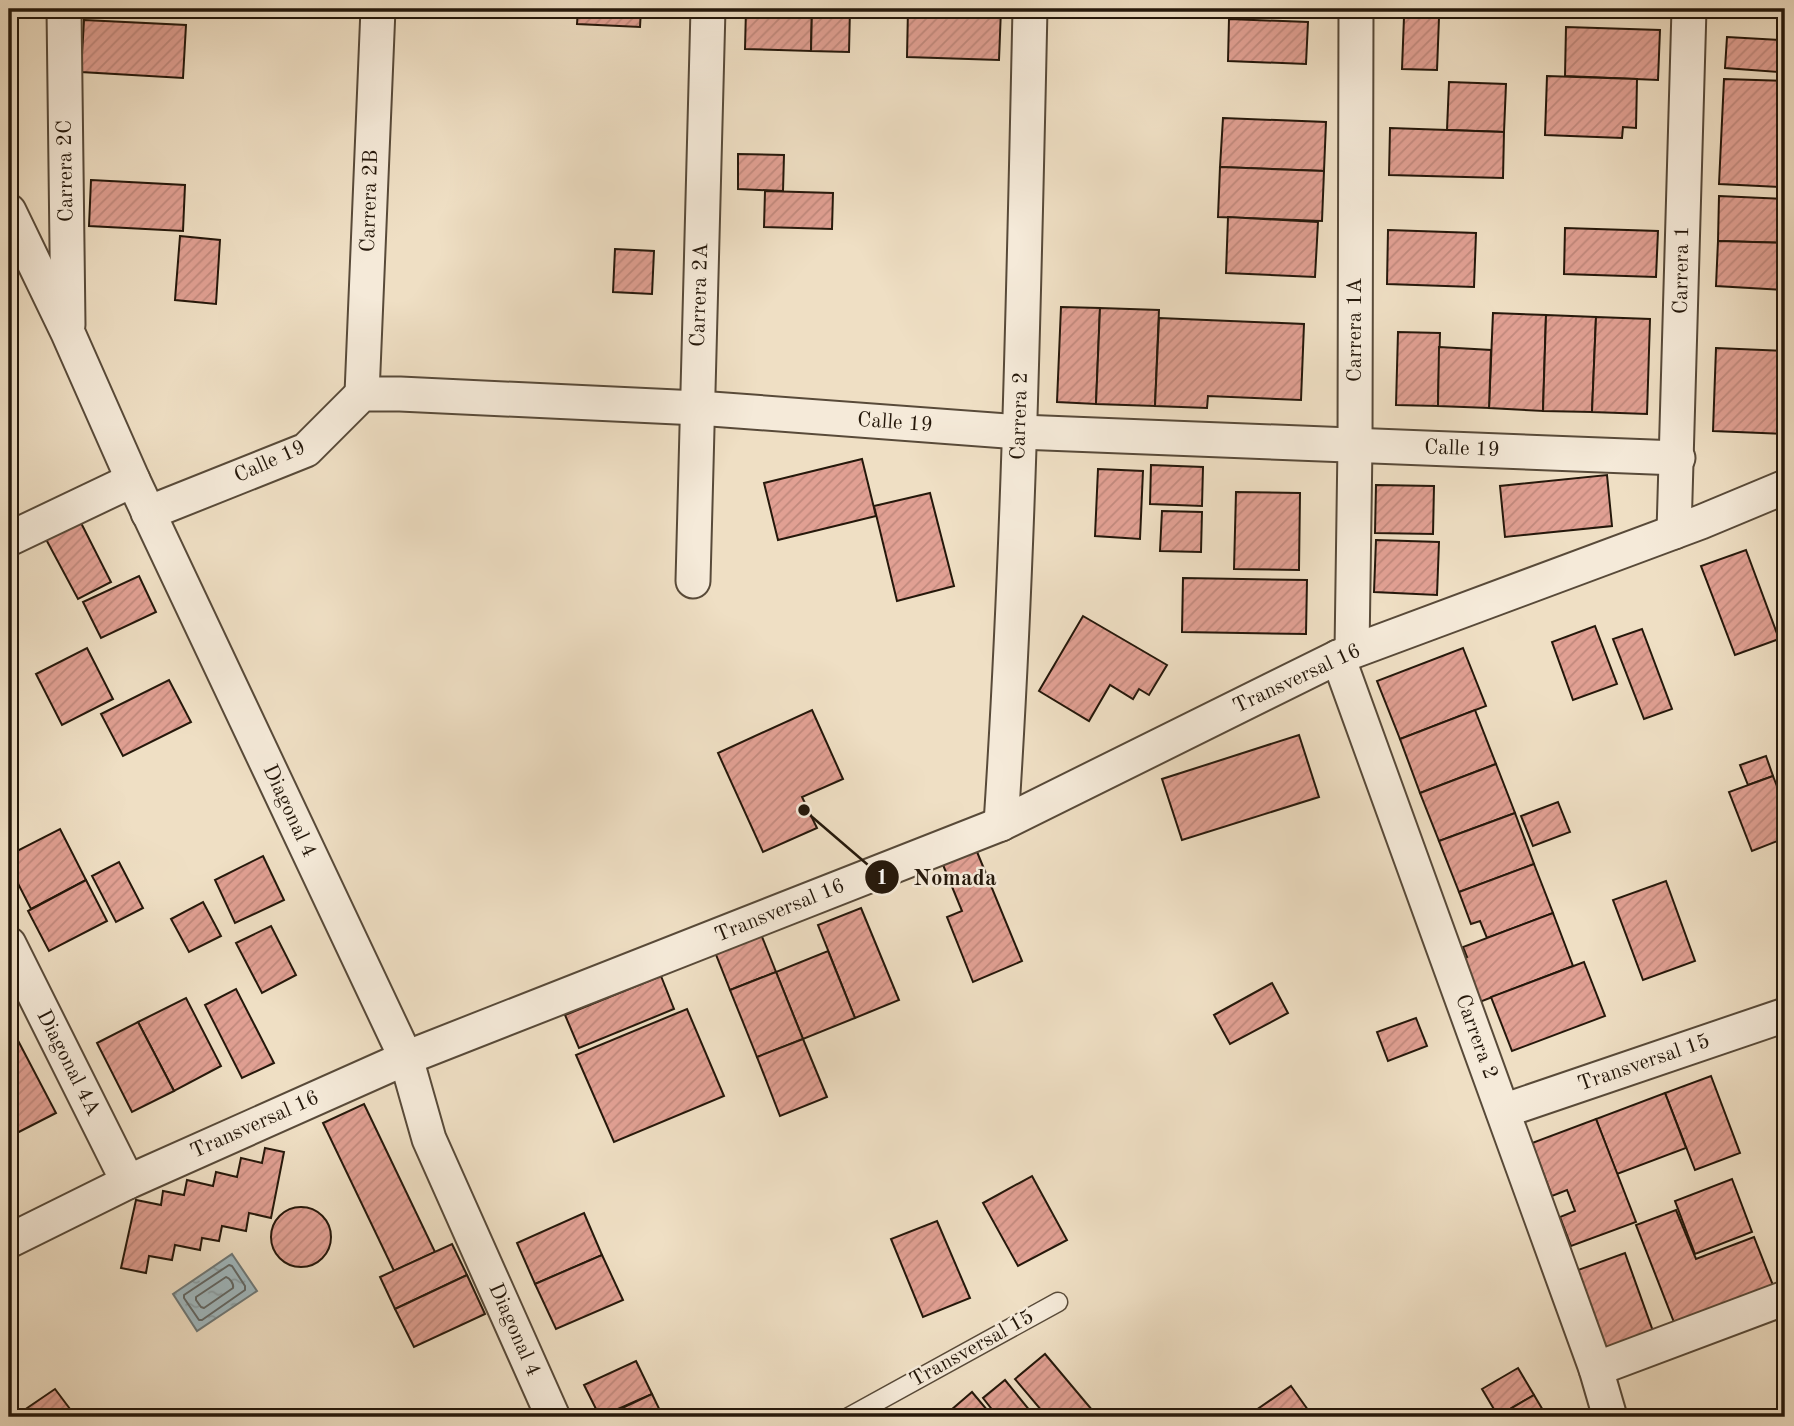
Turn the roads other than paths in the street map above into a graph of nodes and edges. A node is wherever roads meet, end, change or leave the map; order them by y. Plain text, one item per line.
1 (64, 9) edge
2 (378, 9) edge
3 (708, 9) edge
4 (1030, 9) edge
5 (1356, 9) edge
6 (1689, 9) edge
7 (9, 211) edge
8 (68, 333) junction
9 (362, 394) junction
10 (698, 408) junction
11 (1020, 432) junction
12 (1355, 445) junction
13 (1678, 458) junction
14 (133, 480) junction
15 (1785, 487) edge
16 (148, 513) junction
17 (1674, 531) junction
18 (9, 539) edge
19 (693, 580) dead end
20 (1345, 654) junction
21 (1001, 824) junction
22 (9, 944) edge
23 (1785, 1015) edge
24 (406, 1058) junction
25 (1503, 1111) junction
26 (128, 1182) junction
27 (9, 1241) edge
28 (1785, 1298) edge
29 (1058, 1301) dead end
30 (1596, 1369) junction
31 (553, 1417) edge
32 (849, 1417) edge
33 (1610, 1417) edge

1 - 8 street, Carrera 2C
2 - 9 street, Carrera 2B
3 - 10 street, Carrera 2A
4 - 11 street, Carrera 2
5 - 12 street, Carrera 1A
6 - 13 street, Carrera 1
7 - 8 street, Diagonal 4
8 - 14 street, Diagonal 4
9 - 10 street, Calle 19
9 - 16 street, Calle 19
10 - 11 street, Calle 19
10 - 19 street, Carrera 2A
11 - 12 street, Calle 19
11 - 21 street, Carrera 2
12 - 13 street, Calle 19
12 - 20 street, Carrera 1A
13 - 17 street, Carrera 1
14 - 16 street, Diagonal 4
14 - 18 street
15 - 17 street, Transversal 16
16 - 24 street, Diagonal 4
17 - 20 street, Transversal 16
20 - 21 street, Transversal 16
20 - 25 street, Carrera 2
21 - 24 street, Transversal 16
22 - 26 street, Diagonal 4A
23 - 25 street, Transversal 15
24 - 26 street, Transversal 16
24 - 31 street, Diagonal 4
25 - 30 street, Carrera 2
26 - 27 street, Transversal 16
28 - 30 street
29 - 32 lane, Transversal 15
30 - 33 street, Carrera 2

